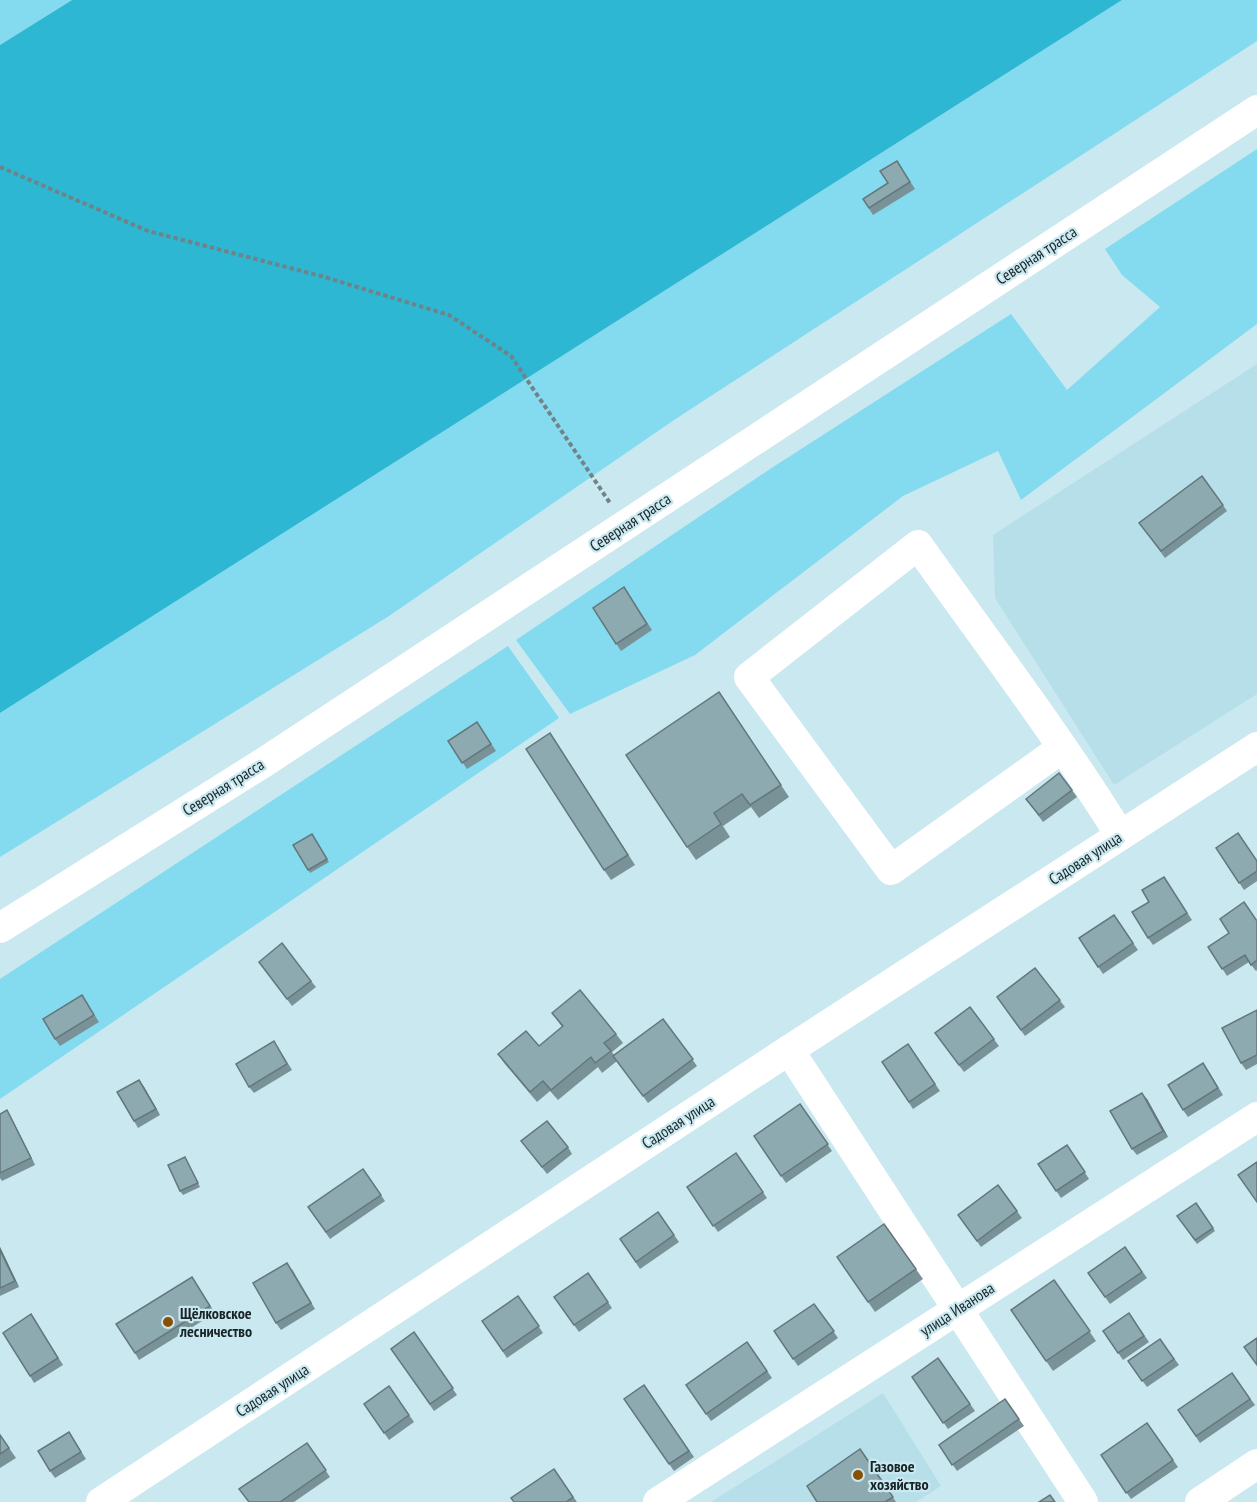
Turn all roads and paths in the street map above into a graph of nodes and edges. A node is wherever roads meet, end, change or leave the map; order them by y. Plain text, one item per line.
1 (1257, 110) edge
2 (0, 167) edge
3 (624, 526) junction
4 (1257, 747) edge
5 (1062, 748) junction
6 (1120, 835) junction
7 (0, 928) edge
8 (789, 1050) junction
9 (1257, 1117) edge
10 (956, 1310) junction
11 (1257, 1464) edge
12 (101, 1502) edge
13 (658, 1502) edge
14 (1083, 1502) edge
15 (1200, 1502) edge

1 - 3 street, Северная трасса
2 - 3 path
3 - 7 street, Северная трасса
4 - 6 street, Садовая улица
5 - 5 street
5 - 6 street
6 - 8 street, Садовая улица
8 - 10 street
8 - 12 street, Садовая улица
9 - 10 street, улица Иванова
10 - 13 street, улица Иванова
10 - 14 street
11 - 15 street

